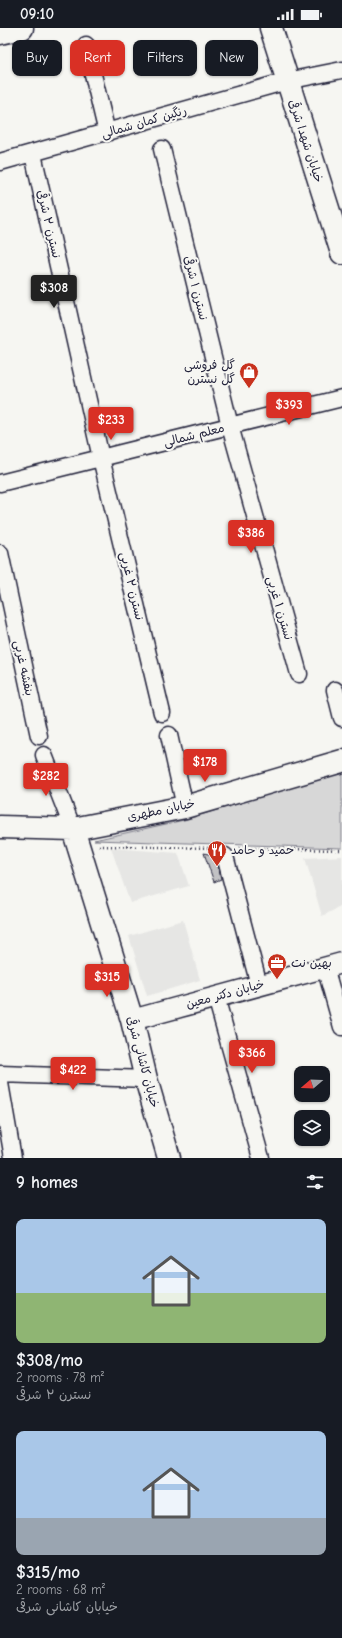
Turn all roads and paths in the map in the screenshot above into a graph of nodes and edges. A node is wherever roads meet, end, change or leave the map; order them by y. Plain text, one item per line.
1 (22, 28) edge
2 (271, 28) edge
3 (0, 33) edge
4 (342, 70) edge
5 (93, 76) edge
6 (287, 81) junction
7 (107, 133) junction
8 (162, 149) dead end
9 (33, 154) junction
10 (0, 162) edge
11 (342, 253) edge
12 (342, 398) edge
13 (230, 426) junction
14 (101, 458) junction
15 (0, 483) edge
16 (0, 553) edge
17 (299, 674) dead end
18 (335, 690) dead end
19 (162, 713) dead end
20 (342, 718) edge
21 (169, 735) dead end
22 (39, 736) dead end
23 (44, 755) dead end
24 (342, 761) edge
25 (185, 806) junction
26 (0, 827) edge
27 (73, 829) junction
28 (225, 856) dead end
29 (334, 965) edge
30 (260, 985) junction
31 (216, 997) junction
32 (132, 1020) junction
33 (342, 1028) edge
34 (0, 1074) edge
35 (146, 1079) junction
36 (0, 1083) edge
37 (13, 1158) edge
38 (169, 1158) edge
39 (261, 1158) edge

1 - 3 main road
2 - 6 main road, خیابان شهدا شرقی
4 - 6 street, رنگین کمان شمالی
5 - 7 street
6 - 7 street, رنگین کمان شمالی
6 - 11 main road, خیابان شهدا شرقی
7 - 9 street, رنگین کمان شمالی
8 - 13 street, نسترن ۱ شرقی
9 - 10 street, رنگین کمان شمالی
9 - 14 street, نسترن ۲ شرقی
12 - 13 street, معلم شمالی
13 - 14 street, معلم شمالی
13 - 17 street, نسترن ۱ غربی
14 - 15 street, معلم شمالی
14 - 19 street, نسترن ۲ غربی
16 - 22 street, بنفشه غربی
18 - 20 street
21 - 25 street
23 - 27 street
24 - 25 main road, خیابان مطهری
25 - 27 main road, خیابان مطهری
26 - 27 main road, خیابان مطهری
27 - 32 main road, خیابان کاشانی شرقی
28 - 30 street
29 - 30 street, خیابان دکتر معین
29 - 33 street
30 - 31 street, خیابان دکتر معین
31 - 32 street, خیابان دکتر معین
31 - 39 street
32 - 35 main road, خیابان کاشانی شرقی
34 - 35 street
35 - 38 main road, خیابان کاشانی شرقی
36 - 37 street

